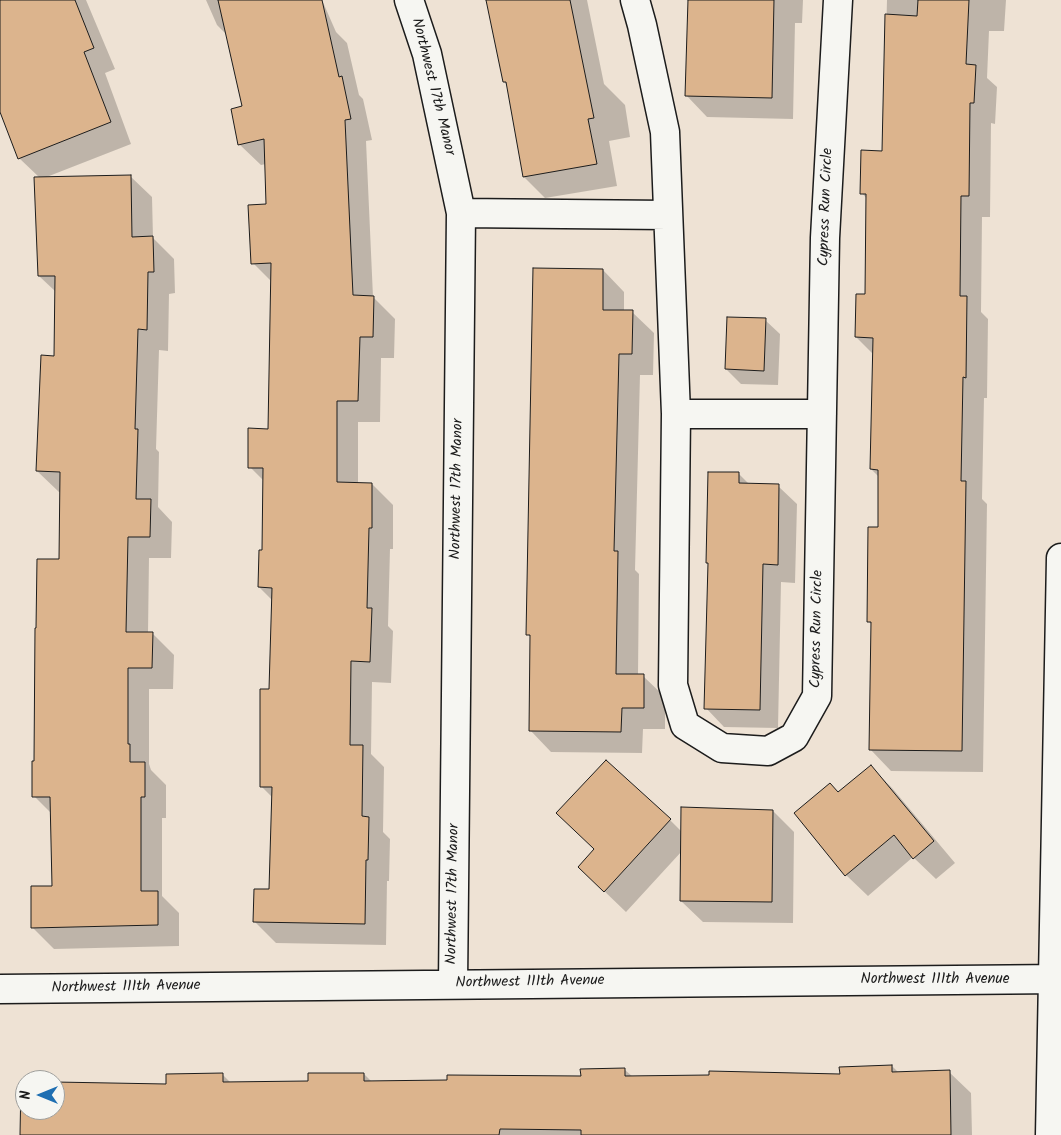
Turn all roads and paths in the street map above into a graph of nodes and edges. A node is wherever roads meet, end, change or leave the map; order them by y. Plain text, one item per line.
1 (409, 0) edge
2 (634, 0) edge
3 (838, 0) edge
4 (462, 213) junction
5 (667, 215) junction
6 (676, 414) junction
7 (822, 414) junction
8 (1061, 558) edge
9 (1057, 979) edge
10 (453, 984) junction
11 (0, 990) edge
12 (1050, 1135) edge

1 - 4 street, Northwest 17th Manor
2 - 5 street, Cypress Run Circle
3 - 7 street, Cypress Run Circle
4 - 5 street
4 - 10 street, Northwest 17th Manor
5 - 6 street, Cypress Run Circle
6 - 7 street
6 - 7 street, Cypress Run Circle
8 - 9 street
9 - 10 street, Northwest 111th Avenue
9 - 12 street
10 - 11 street, Northwest 111th Avenue

